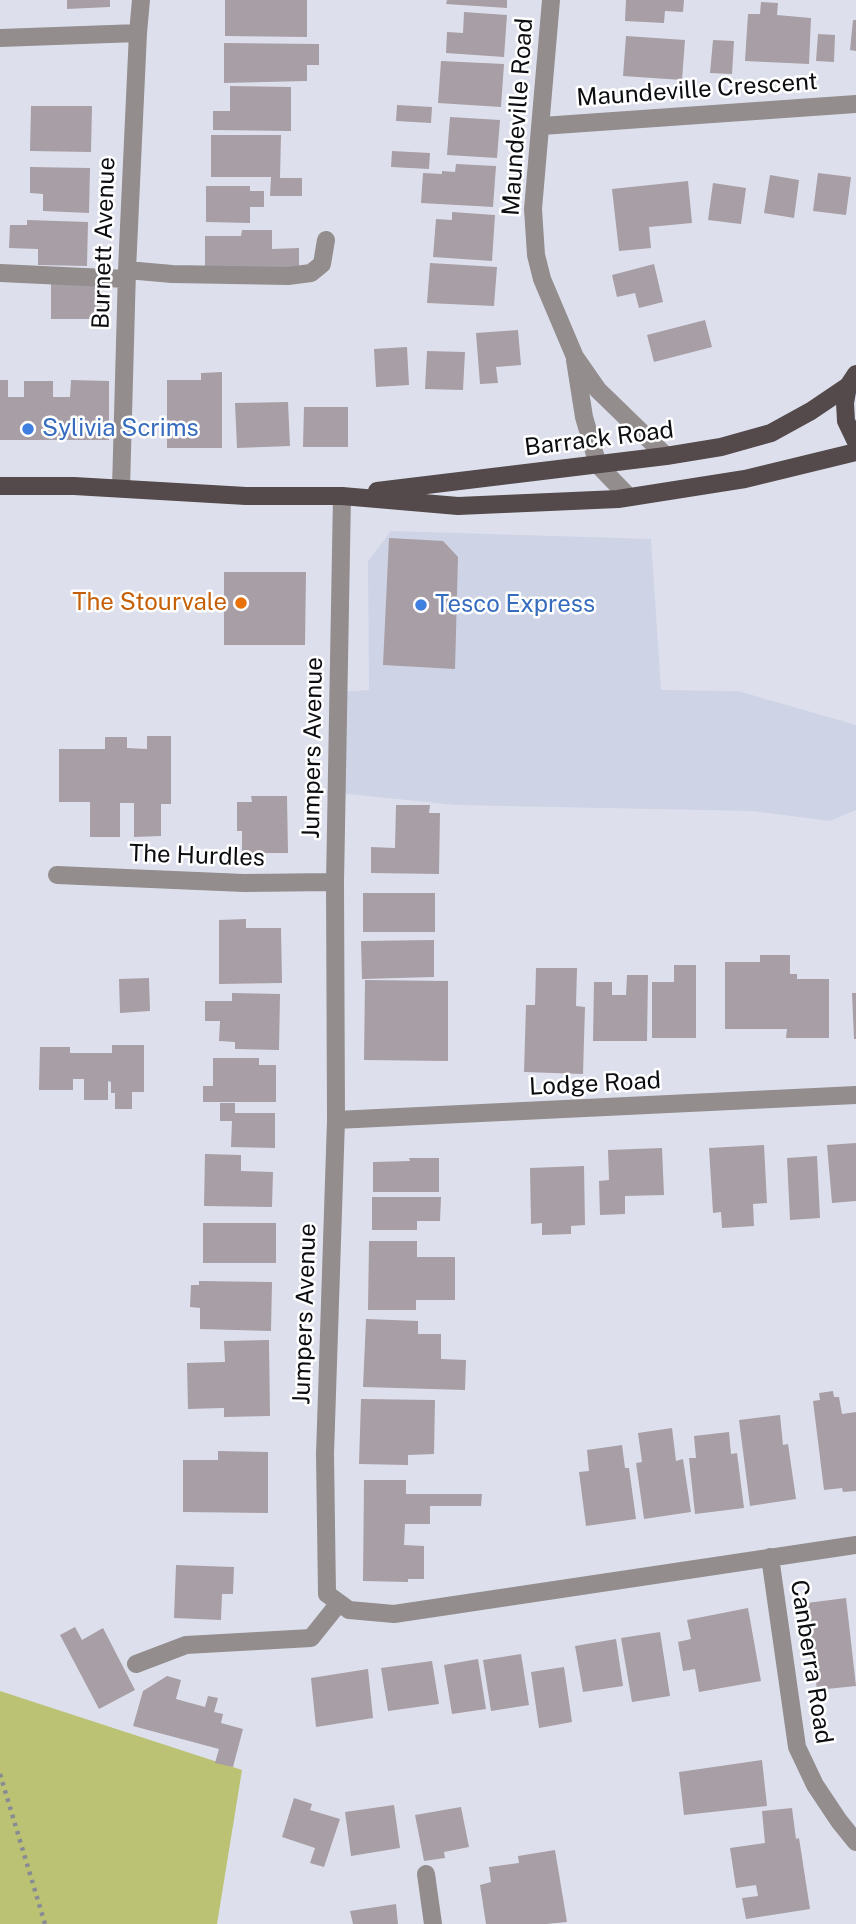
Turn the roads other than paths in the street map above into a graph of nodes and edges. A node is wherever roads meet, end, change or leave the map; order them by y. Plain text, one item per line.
1 (141, 0) edge
2 (551, 0) edge
3 (138, 33) junction
4 (0, 38) edge
5 (856, 104) edge
6 (542, 126) junction
7 (326, 240) dead end
8 (0, 273) edge
9 (127, 275) junction
10 (575, 357) junction
11 (852, 380) edge
12 (856, 442) edge
13 (856, 452) edge
14 (666, 456) junction
15 (598, 465) junction
16 (0, 486) edge
17 (121, 488) junction
18 (342, 496) junction
19 (629, 497) junction
20 (57, 875) dead end
21 (335, 882) junction
22 (856, 1096) edge
23 (336, 1120) junction
24 (856, 1545) edge
25 (770, 1558) junction
26 (339, 1603) junction
27 (136, 1664) dead end
28 (856, 1842) edge
29 (426, 1874) dead end
30 (433, 1924) edge

1 - 3 street, Burnett Avenue
2 - 6 street, Maundeville Road
3 - 4 street
3 - 9 street, Burnett Avenue
5 - 6 street, Maundeville Crescent
6 - 10 street, Maundeville Road
7 - 9 street
8 - 9 street
9 - 17 street, Burnett Avenue
10 - 14 street, Maundeville Road
10 - 15 street, Maundeville Road
11 - 12 main road
11 - 14 main road, Barrack Road
13 - 19 main road, Barrack Road
14 - 15 main road, Barrack Road
15 - 18 main road, Barrack Road
15 - 19 street, Maundeville Road
16 - 17 main road, Barrack Road
17 - 18 main road, Barrack Road
18 - 19 main road, Barrack Road
18 - 21 street, Jumpers Avenue
20 - 21 street, The Hurdles
21 - 23 street, Jumpers Avenue
22 - 23 street, Lodge Road
23 - 26 street, Jumpers Avenue
24 - 25 street
25 - 26 street
25 - 28 street, Canberra Road
26 - 27 street
29 - 30 street

